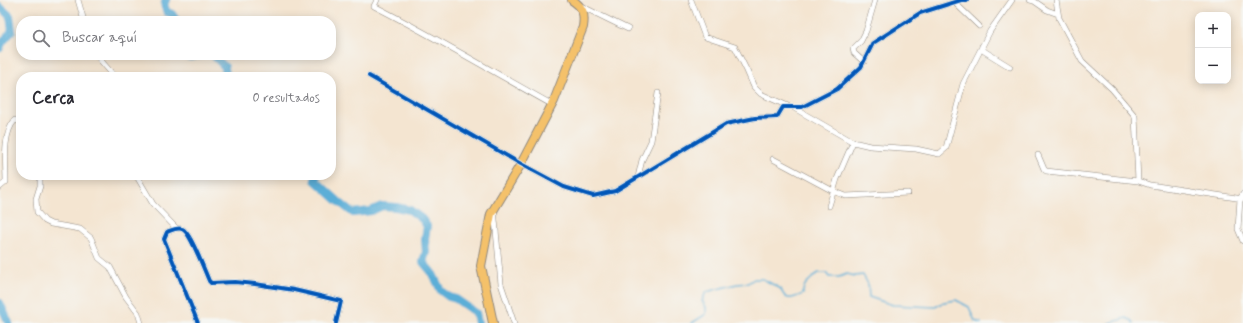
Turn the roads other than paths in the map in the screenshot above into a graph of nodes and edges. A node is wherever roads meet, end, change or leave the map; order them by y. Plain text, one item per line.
1 (78, 0) edge
2 (377, 0) edge
3 (572, 0) edge
4 (691, 0) edge
5 (875, 0) edge
6 (967, 0) edge
7 (1012, 0) edge
8 (1030, 0) edge
9 (1056, 0) edge
10 (953, 1) edge
11 (580, 6) junction
12 (1058, 14) junction
13 (83, 16) edge
14 (979, 26) dead end
15 (628, 30) dead end
16 (982, 46) junction
17 (100, 60) edge
18 (864, 62) junction
19 (1010, 67) dead end
20 (111, 72) edge
21 (369, 76) dead end
22 (658, 93) dead end
23 (552, 105) junction
24 (791, 107) junction
25 (16, 120) edge
26 (853, 142) junction
27 (1038, 155) dead end
28 (773, 159) dead end
29 (521, 164) junction
30 (638, 177) junction
31 (40, 180) edge
32 (139, 180) edge
33 (1138, 181) junction
34 (0, 187) edge
35 (833, 191) junction
36 (908, 193) dead end
37 (1242, 197) edge
38 (829, 206) dead end
39 (494, 208) junction
40 (176, 228) junction
41 (1243, 240) edge
42 (141, 323) edge
43 (198, 323) edge
44 (336, 323) edge
45 (493, 323) edge
46 (514, 323) edge

1 - 13 street
2 - 23 street
3 - 11 main road
4 - 24 street
5 - 18 street
6 - 10 street
7 - 16 street
8 - 12 street
9 - 12 street
10 - 14 street
10 - 18 street
11 - 15 street
11 - 23 main road
12 - 33 street
16 - 19 street
16 - 26 street
17 - 20 street
18 - 24 street
21 - 29 street
22 - 30 street
23 - 29 main road
24 - 26 street
24 - 30 street
25 - 34 street
26 - 35 street
27 - 33 street
28 - 35 street
29 - 30 street
29 - 39 main road
31 - 42 street
32 - 40 street
33 - 37 street
35 - 36 street
35 - 38 street
37 - 41 street
39 - 45 main road
39 - 46 street
40 - 43 street
40 - 44 street

